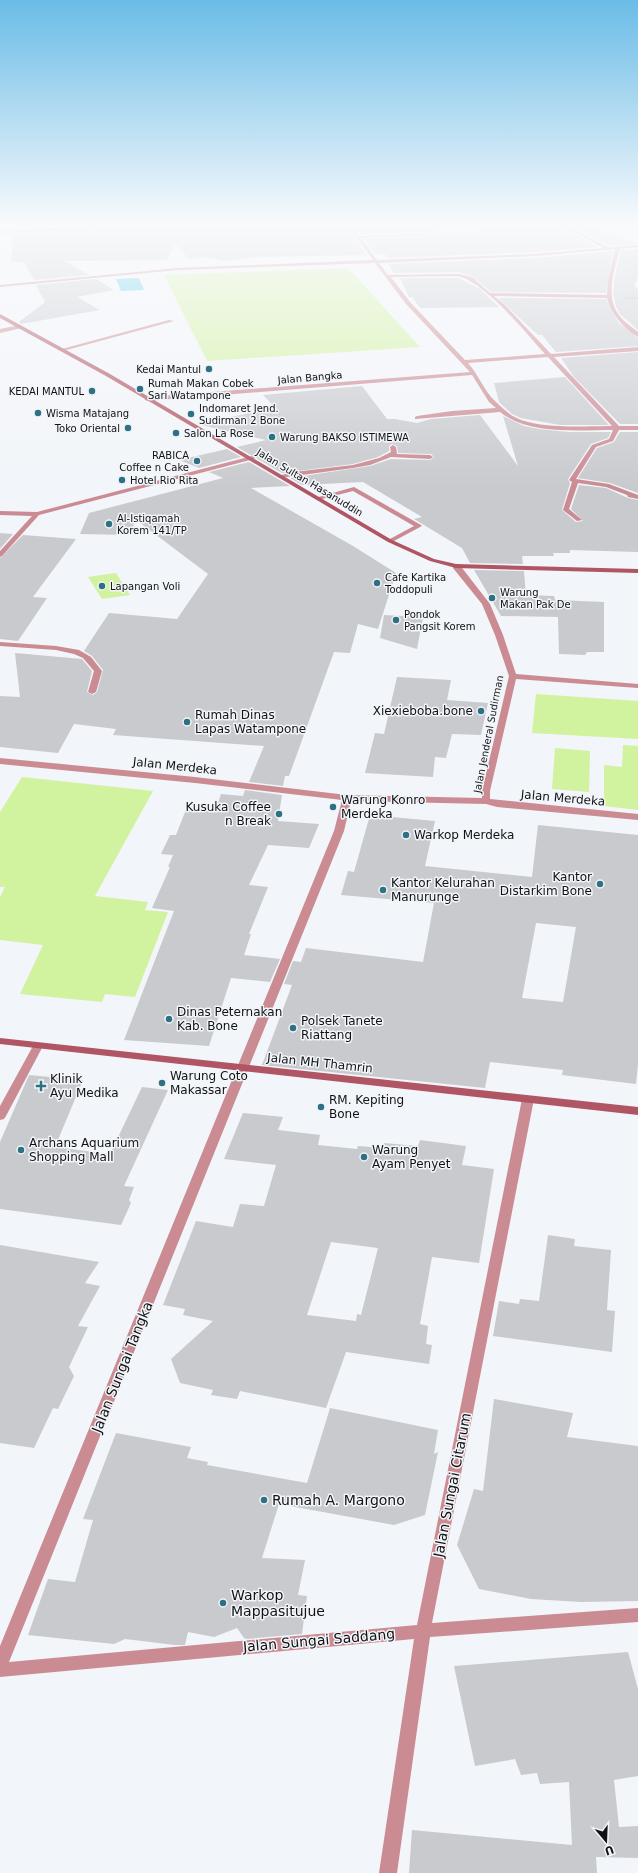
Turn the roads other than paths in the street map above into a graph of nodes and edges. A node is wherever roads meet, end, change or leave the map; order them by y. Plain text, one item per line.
1 (417, 312) edge
2 (508, 312) edge
3 (615, 312) edge
4 (0, 316) edge
5 (171, 321) dead end
6 (20, 327) junction
7 (0, 331) edge
8 (638, 334) edge
9 (638, 349) edge
10 (61, 350) junction
11 (548, 355) junction
12 (463, 362) junction
13 (474, 373) junction
14 (147, 399) junction
15 (499, 410) junction
16 (417, 418) dead end
17 (617, 428) junction
18 (638, 428) edge
19 (393, 447) dead end
20 (388, 455) junction
21 (430, 457) dead end
22 (252, 458) junction
23 (280, 476) junction
24 (575, 481) junction
25 (638, 497) edge
26 (318, 498) junction
27 (0, 513) edge
28 (37, 514) junction
29 (579, 520) dead end
30 (390, 542) junction
31 (1, 554) edge
32 (456, 566) junction
33 (638, 571) edge
34 (0, 644) edge
35 (513, 676) junction
36 (638, 686) edge
37 (92, 692) dead end
38 (0, 761) edge
39 (347, 798) junction
40 (486, 801) junction
41 (638, 817) edge
42 (0, 1041) edge
43 (38, 1046) junction
44 (244, 1068) junction
45 (528, 1100) junction
46 (638, 1111) edge
47 (0, 1116) edge
48 (638, 1615) edge
49 (423, 1631) junction
50 (0, 1666) edge
51 (0, 1670) edge
52 (388, 1873) edge

1 - 12 street
2 - 11 street
3 - 8 street
4 - 6 main road, Jalan Sultan Hasanuddin
5 - 10 street
6 - 7 street
6 - 10 main road, Jalan Sultan Hasanuddin
9 - 11 street
10 - 14 main road, Jalan Sultan Hasanuddin
11 - 12 street
11 - 17 street
12 - 13 street
13 - 14 street, Jalan Bangka
13 - 15 street
14 - 22 main road, Jalan Sultan Hasanuddin
15 - 16 street
15 - 17 street
17 - 18 street
17 - 24 street
19 - 20 street
20 - 21 street
20 - 23 street
22 - 23 main road, Jalan Sultan Hasanuddin
22 - 28 street
23 - 26 main road, Jalan Sultan Hasanuddin
24 - 25 street
24 - 29 street
26 - 30 main road, Jalan Sultan Hasanuddin
26 - 30 street
27 - 28 street
28 - 31 street
30 - 32 main road, Jalan Sultan Hasanuddin
32 - 33 main road, Jalan Sultan Hasanuddin
32 - 35 street, Jalan Jenderal Sudirman
34 - 37 street
35 - 36 street
35 - 40 street, Jalan Jenderal Sudirman
38 - 39 street, Jalan Merdeka
39 - 40 street, Jalan Merdeka
39 - 44 street, Jalan Sungai Tangka
40 - 41 street, Jalan Merdeka
42 - 43 main road, Jalan MH Thamrin
43 - 44 main road, Jalan MH Thamrin
43 - 47 street
44 - 45 main road, Jalan MH Thamrin
44 - 50 street, Jalan Sungai Tangka
45 - 46 main road, Jalan MH Thamrin
45 - 49 street, Jalan Sungai Citarum
48 - 49 street, Jalan Sungai Saddang
49 - 51 street, Jalan Sungai Saddang
49 - 52 street, Jalan Sungai Citarum

